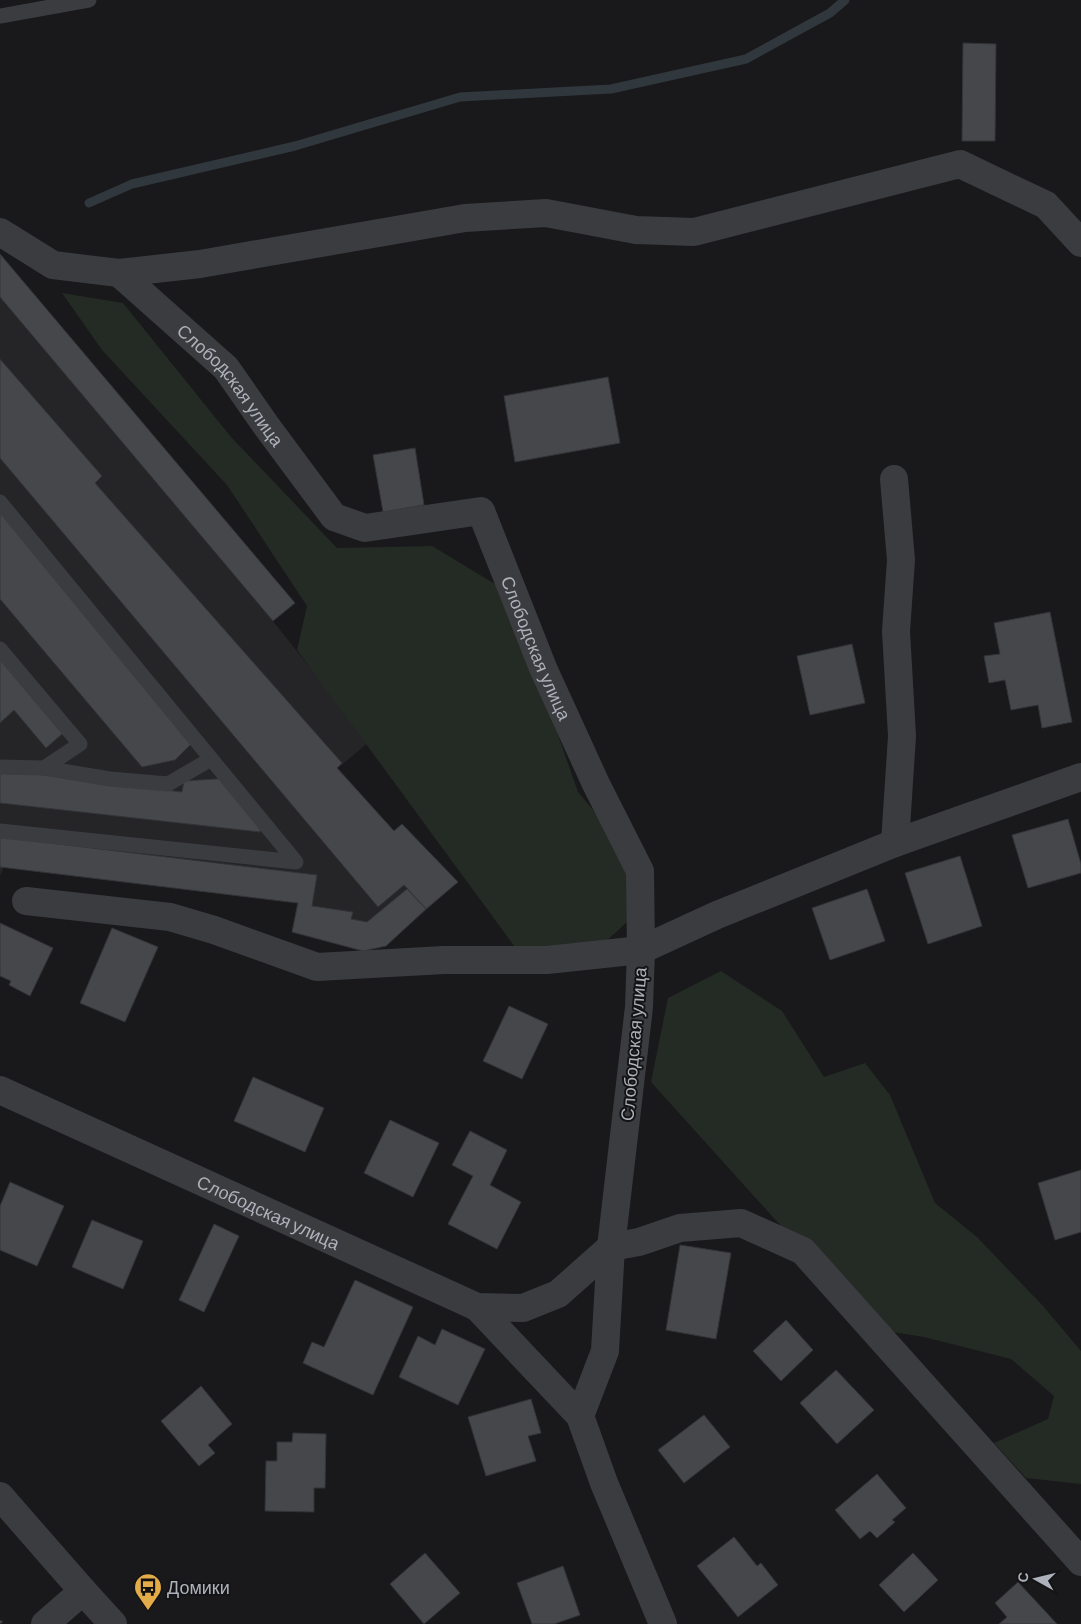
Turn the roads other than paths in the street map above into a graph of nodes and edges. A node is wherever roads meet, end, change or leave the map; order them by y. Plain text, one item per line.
1 (90, 0) edge
2 (0, 16) edge
3 (0, 232) edge
4 (1081, 243) edge
5 (119, 273) junction
6 (894, 479) dead end
7 (0, 502) edge
8 (0, 649) edge
9 (211, 759) junction
10 (0, 767) edge
11 (44, 768) junction
12 (1081, 777) edge
13 (0, 830) edge
14 (895, 843) junction
15 (26, 901) dead end
16 (641, 950) junction
17 (0, 1090) edge
18 (612, 1247) junction
19 (477, 1307) junction
20 (580, 1416) junction
21 (0, 1496) edge
22 (1081, 1562) edge
23 (83, 1592) junction
24 (45, 1624) edge
25 (113, 1624) edge
26 (664, 1624) edge

1 - 2 lane
3 - 5 street
4 - 5 street
5 - 16 street, Слободская улица
6 - 14 street
7 - 9 lane
8 - 11 lane
9 - 11 lane
9 - 13 lane
10 - 11 lane
12 - 14 street
14 - 16 street
15 - 16 street
16 - 18 street, Слободская улица
17 - 19 street, Слободская улица
18 - 19 street, Слободская улица
18 - 20 street, Слободская улица
18 - 22 street
19 - 20 street
20 - 26 street
21 - 23 street
23 - 24 street
23 - 25 street

